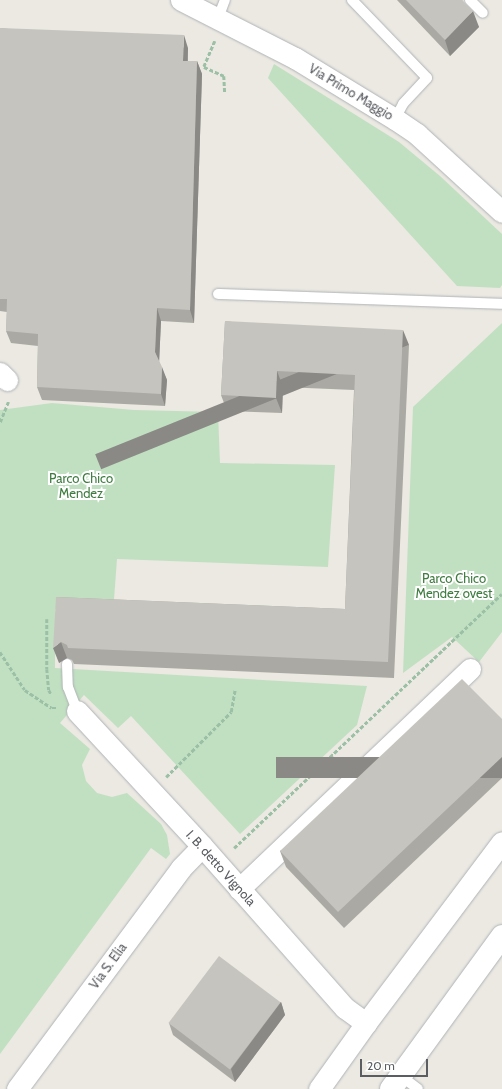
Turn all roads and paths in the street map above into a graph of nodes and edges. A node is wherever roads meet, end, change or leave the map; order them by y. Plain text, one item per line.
1 (181, 0) edge
2 (352, 0) edge
3 (470, 0) edge
4 (483, 13) dead end
5 (220, 19) edge
6 (225, 93) dead end
7 (395, 119) junction
8 (502, 212) edge
9 (218, 294) dead end
10 (502, 304) edge
11 (502, 594) edge
12 (0, 652) edge
13 (68, 664) edge
14 (470, 669) dead end
15 (235, 690) dead end
16 (68, 709) junction
17 (151, 791) junction
18 (502, 842) edge
19 (202, 846) junction
20 (217, 864) junction
21 (239, 889) junction
22 (502, 936) edge
23 (366, 1022) junction
24 (396, 1082) edge
25 (17, 1089) edge
26 (319, 1089) edge
27 (418, 1089) edge

1 - 5 street, Via Primo Maggio
2 - 7 lane
3 - 4 lane
5 - 6 path
5 - 7 street, Via Primo Maggio
7 - 8 street, Via Primo Maggio
9 - 10 lane
11 - 20 path
12 - 16 path
13 - 16 lane
14 - 21 street
15 - 17 path
16 - 17 street, I. B. detto Vignola
17 - 19 street, I. B. detto Vignola
18 - 23 street
19 - 20 street, I. B. detto Vignola
19 - 25 street, Via S. Elia
20 - 21 street, I. B. detto Vignola
21 - 23 street, I. B. detto Vignola
22 - 24 street
23 - 26 street
24 - 27 lane

